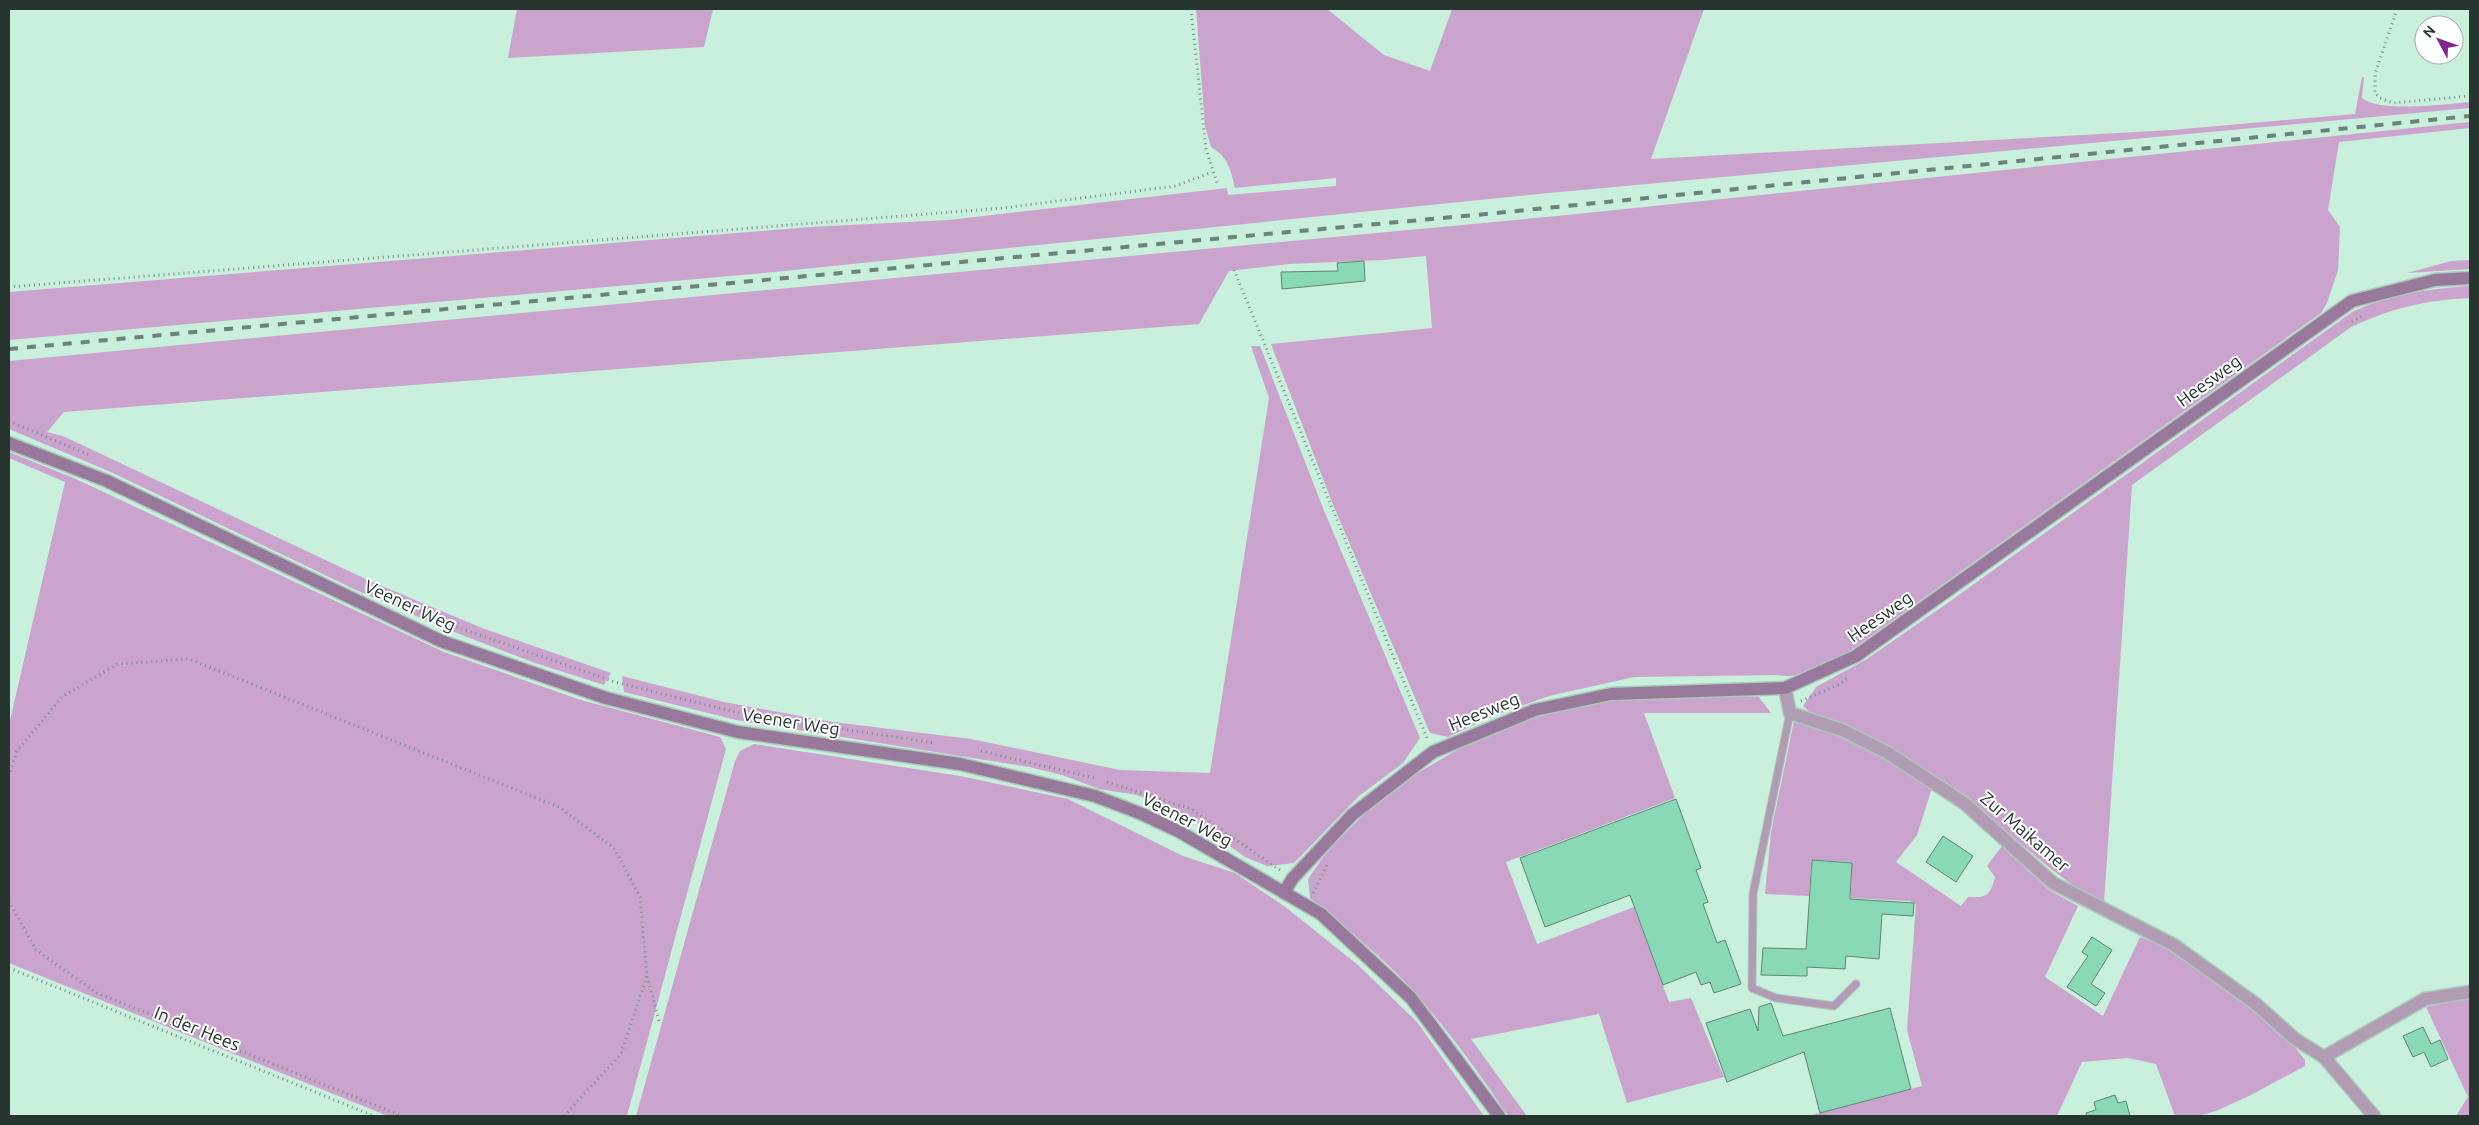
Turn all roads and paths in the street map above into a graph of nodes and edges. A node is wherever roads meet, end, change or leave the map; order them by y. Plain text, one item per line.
1 (1191, 9) edge
2 (2397, 9) edge
3 (2470, 96) edge
4 (1212, 172) junction
5 (1218, 186) dead end
6 (1234, 270) dead end
7 (2470, 278) edge
8 (9, 287) edge
9 (9, 421) edge
10 (9, 443) edge
11 (95, 458) dead end
12 (371, 588) dead end
13 (1785, 688) junction
14 (1790, 713) junction
15 (937, 743) dead end
16 (975, 750) dead end
17 (1433, 752) junction
18 (9, 776) edge
19 (1332, 857) dead end
20 (1292, 879) junction
21 (1284, 893) junction
22 (9, 901) edge
23 (9, 968) edge
24 (647, 976) junction
25 (1856, 984) dead end
26 (2470, 992) edge
27 (659, 1021) dead end
28 (2324, 1058) junction
29 (374, 1116) edge
30 (402, 1116) edge
31 (564, 1116) edge
32 (1499, 1116) edge
33 (2374, 1116) edge

1 - 4 path
2 - 3 path
4 - 5 path
4 - 8 path
6 - 17 path
7 - 13 main road, Heesweg
9 - 11 path
10 - 21 main road, Veener Weg
12 - 15 path
13 - 14 street
13 - 17 main road, Heesweg
14 - 25 lane
14 - 28 street, Zur Maikamer
16 - 20 path
17 - 20 main road, Heesweg
18 - 24 path
19 - 20 path
20 - 21 main road, Heesweg
21 - 32 main road, Veener Weg
22 - 30 path
23 - 29 path, In der Hees
24 - 27 path
24 - 31 path
26 - 28 street
28 - 33 street, Zur Maikamer

